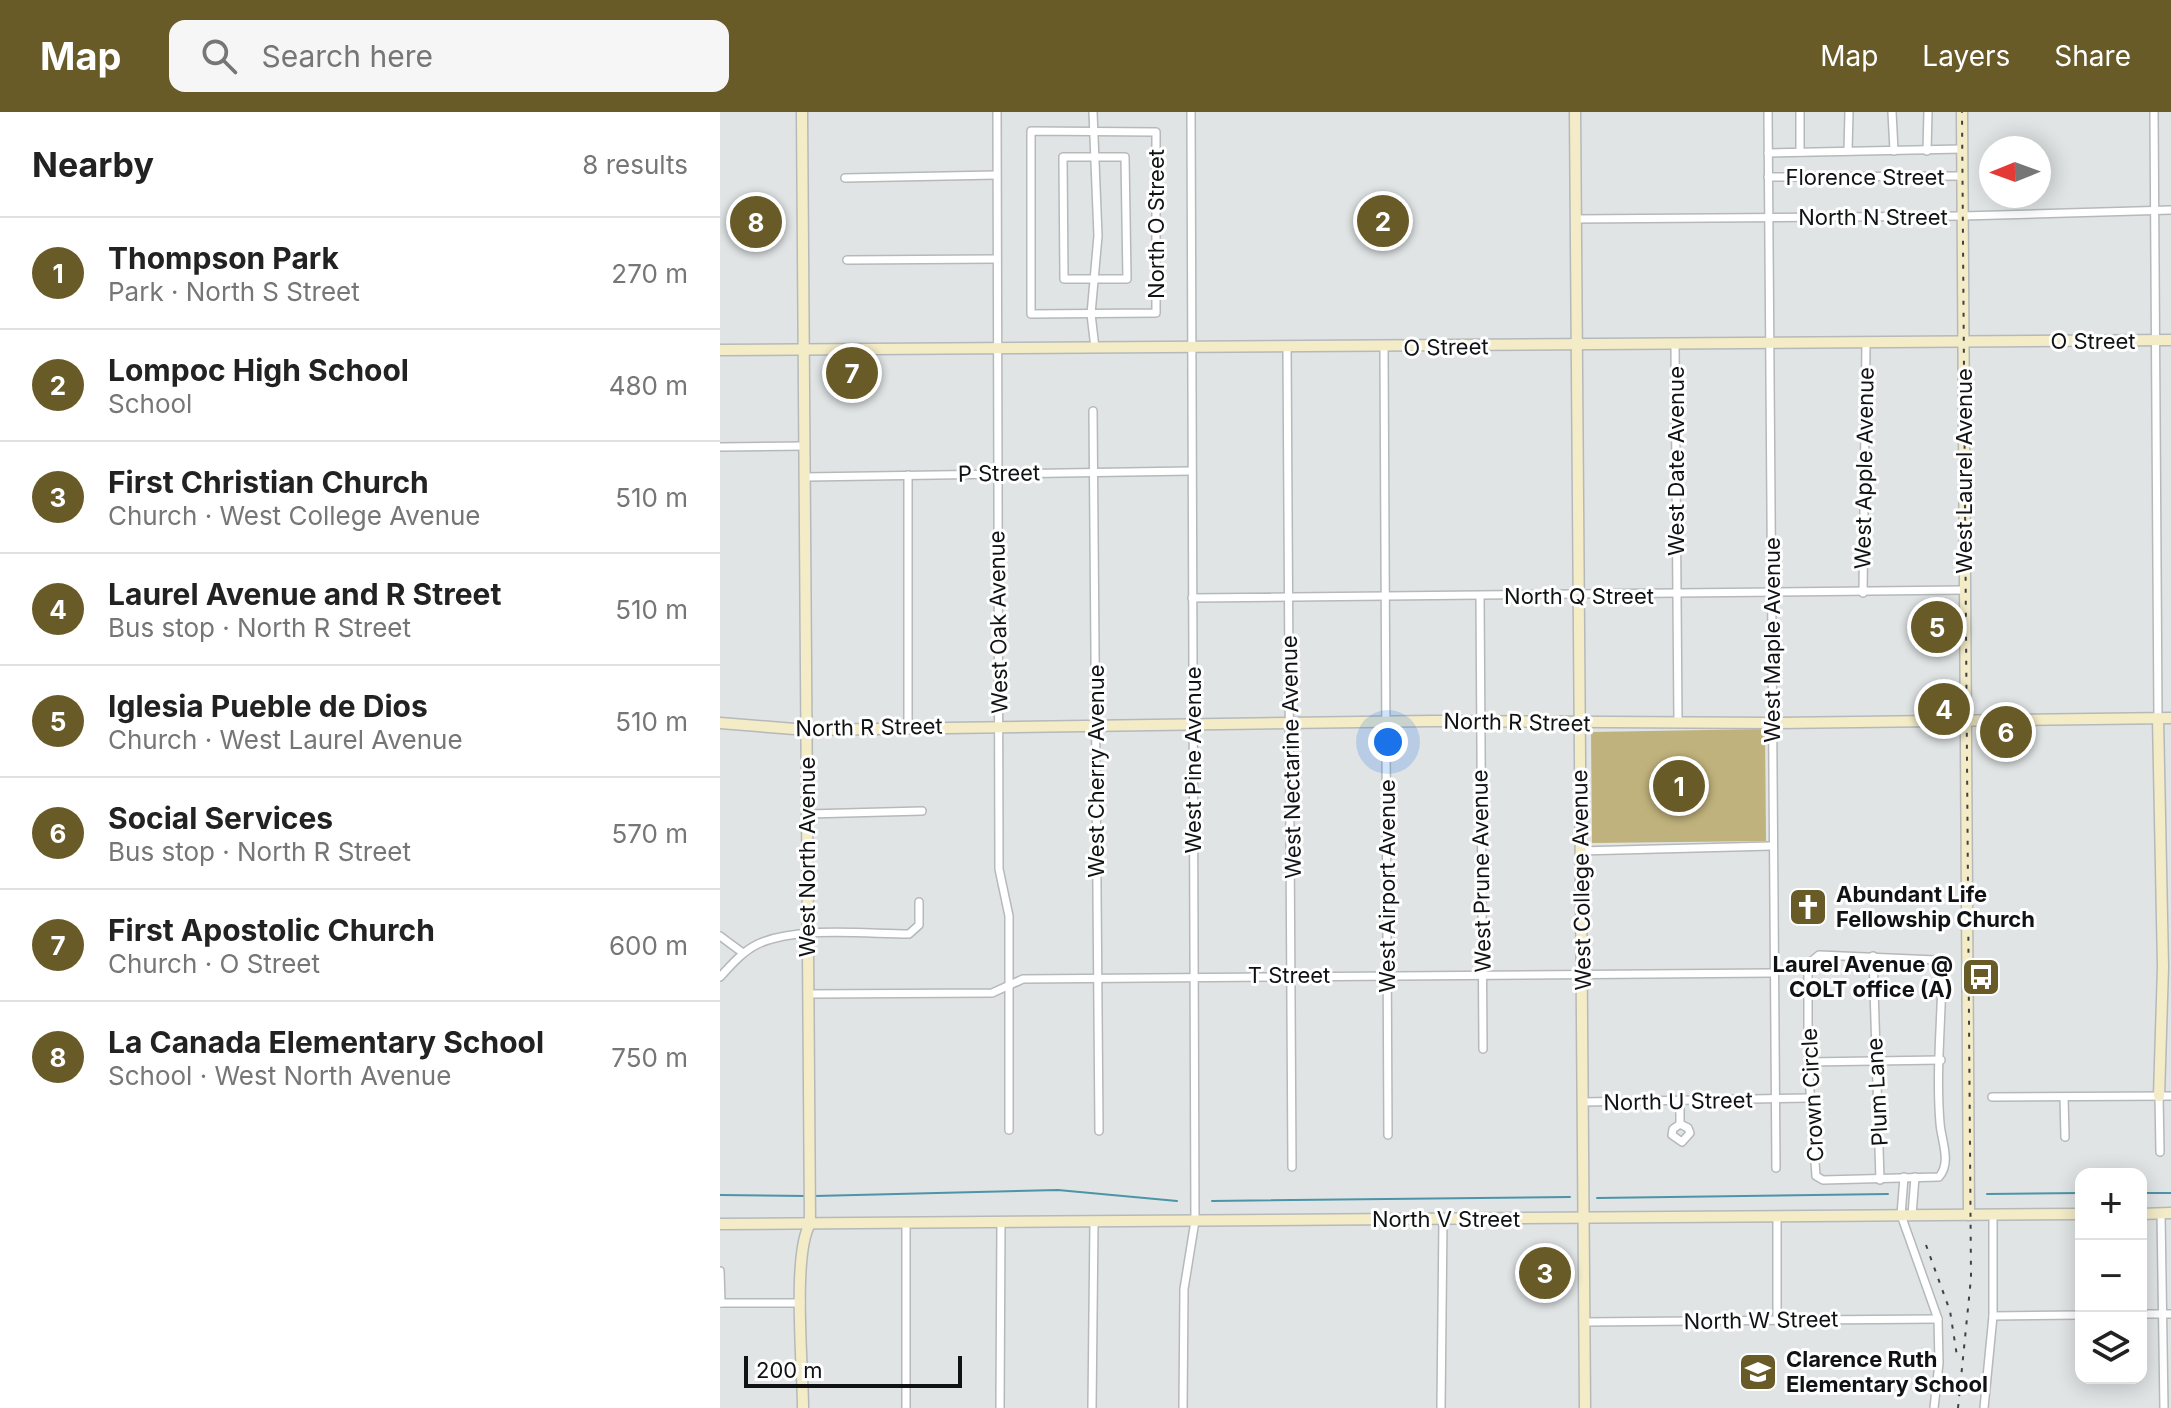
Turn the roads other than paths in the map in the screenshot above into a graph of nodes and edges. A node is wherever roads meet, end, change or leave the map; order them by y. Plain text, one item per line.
1 (802, 112) edge
2 (997, 112) edge
3 (1093, 112) edge
4 (1191, 112) edge
5 (1575, 112) edge
6 (1768, 112) edge
7 (1800, 112) edge
8 (1849, 112) edge
9 (1892, 112) edge
10 (1928, 112) edge
11 (1962, 112) edge
12 (2154, 112) edge
13 (1093, 130) junction
14 (1962, 149) junction
15 (1848, 151) junction
16 (1894, 151) junction
17 (1927, 151) junction
18 (1800, 152) junction
19 (1768, 153) junction
20 (1094, 157) junction
21 (996, 175) junction
22 (1962, 176) junction
23 (1768, 177) junction
24 (845, 178) dead end
25 (2153, 210) junction
26 (2171, 210) edge
27 (1963, 216) junction
28 (1769, 217) junction
29 (1575, 219) junction
30 (995, 259) junction
31 (847, 260) dead end
32 (1094, 279) junction
33 (1091, 314) junction
34 (2154, 340) junction
35 (2171, 340) edge
36 (1963, 341) junction
37 (1770, 343) junction
38 (1577, 344) junction
39 (1866, 344) junction
40 (1675, 345) junction
41 (1287, 347) junction
42 (1192, 348) junction
43 (1384, 348) junction
44 (1096, 349) junction
45 (720, 350) edge
46 (803, 351) junction
47 (996, 351) junction
48 (1093, 411) dead end
49 (805, 446) junction
50 (720, 447) edge
51 (1094, 471) junction
52 (1191, 471) junction
53 (997, 473) junction
54 (908, 475) junction
55 (806, 477) junction
56 (1965, 590) junction
57 (1863, 593) junction
58 (1772, 594) junction
59 (1677, 595) junction
60 (1386, 596) junction
61 (1480, 596) junction
62 (1579, 596) junction
63 (1289, 597) junction
64 (1192, 598) junction
65 (2158, 718) junction
66 (2171, 718) edge
67 (1966, 719) junction
68 (1480, 720) junction
69 (1385, 721) junction
70 (1290, 722) junction
71 (1678, 722) junction
72 (720, 723) edge
73 (1193, 723) junction
74 (1580, 723) junction
75 (1773, 723) junction
76 (1096, 724) junction
77 (1000, 725) junction
78 (908, 726) junction
79 (807, 730) junction
80 (922, 811) dead end
81 (808, 814) junction
82 (1772, 846) junction
83 (1580, 851) junction
84 (2165, 864) edge
85 (919, 902) dead end
86 (808, 935) junction
87 (720, 936) edge
88 (743, 953) junction
89 (1873, 956) junction
90 (2167, 967) edge
91 (1773, 973) junction
92 (1387, 975) junction
93 (1195, 976) junction
94 (1293, 976) junction
95 (1482, 976) junction
96 (1582, 976) junction
97 (720, 977) edge
98 (1098, 978) junction
99 (1010, 983) junction
100 (808, 994) junction
101 (1483, 1049) dead end
102 (1874, 1059) junction
103 (1941, 1060) junction
104 (1808, 1062) junction
105 (2159, 1096) junction
106 (2171, 1096) edge
107 (1992, 1097) dead end
108 (2064, 1097) junction
109 (1810, 1098) junction
110 (1680, 1100) junction
111 (1774, 1100) junction
112 (1583, 1102) junction
113 (1680, 1124) dead end
114 (1009, 1130) dead end
115 (1099, 1131) dead end
116 (1388, 1135) dead end
117 (2065, 1137) dead end
118 (2160, 1152) dead end
119 (1292, 1167) dead end
120 (1776, 1168) dead end
121 (1904, 1177) junction
122 (1915, 1177) junction
123 (1880, 1180) junction
124 (2075, 1214) edge
125 (2166, 1214) edge
126 (1906, 1215) junction
127 (1969, 1215) junction
128 (1993, 1215) junction
129 (1777, 1216) junction
130 (810, 1218) junction
131 (1585, 1218) junction
132 (1443, 1219) junction
133 (1195, 1221) junction
134 (1001, 1222) junction
135 (1094, 1222) junction
136 (906, 1223) junction
137 (720, 1224) edge
138 (720, 1271) edge
139 (720, 1303) edge
140 (801, 1303) junction
141 (2167, 1314) edge
142 (2075, 1315) edge
143 (1993, 1316) junction
144 (1938, 1319) junction
145 (1777, 1320) junction
146 (1584, 1322) junction
147 (803, 1408) edge
148 (906, 1408) edge
149 (1000, 1408) edge
150 (1092, 1408) edge
151 (1183, 1408) edge
152 (1441, 1408) edge
153 (1585, 1408) edge
154 (1934, 1408) edge
155 (1984, 1408) edge
156 (2164, 1408) edge

1 - 46 street, West North Avenue
2 - 21 street, West Oak Avenue
3 - 13 street
4 - 42 street, West Pine Avenue
5 - 29 street, West College Avenue
6 - 19 street, West Maple Avenue
7 - 18 street
8 - 15 street
9 - 16 street
10 - 17 street
11 - 14 street, West Laurel Avenue
12 - 25 street
13 - 20 street
13 - 33 street, North O Street
13 - 33 street, North O Street
14 - 17 street
14 - 22 street, West Laurel Avenue
15 - 16 street
15 - 18 street
16 - 17 street
18 - 19 street
19 - 23 street, West Maple Avenue
20 - 32 street
20 - 32 street
20 - 32 street
21 - 24 street
21 - 30 street, West Oak Avenue
22 - 23 street, Florence Street
22 - 27 street, West Laurel Avenue
23 - 28 street, West Maple Avenue
25 - 26 street, North N Street
25 - 27 street, North N Street
25 - 34 street
27 - 28 street, North N Street
27 - 36 street, West Laurel Avenue
28 - 29 street, North N Street
28 - 37 street, West Maple Avenue
29 - 38 street, West College Avenue
30 - 31 street
30 - 47 street, West Oak Avenue
32 - 33 street
33 - 44 street
34 - 35 street, O Street
34 - 36 street, O Street
34 - 65 street
36 - 39 street, O Street
36 - 56 street, West Laurel Avenue
37 - 39 street, O Street
37 - 40 street, O Street
37 - 58 street, West Maple Avenue
38 - 40 street, O Street
38 - 43 street, O Street
38 - 62 street, West College Avenue
39 - 57 street, West Apple Avenue
40 - 59 street, West Date Avenue
41 - 42 street, O Street
41 - 43 street, O Street
41 - 63 street, West Nectarine Avenue
42 - 44 street, O Street
42 - 52 street, West Pine Avenue
43 - 60 street, West Airport Avenue
44 - 47 street, O Street
45 - 46 street, O Street
46 - 47 street, O Street
46 - 49 street, West North Avenue
47 - 53 street, West Oak Avenue
48 - 51 street, West Cherry Avenue
49 - 50 street
49 - 55 street, West North Avenue
51 - 52 street, P Street
51 - 53 street, P Street
51 - 76 street, West Cherry Avenue
52 - 64 street, West Pine Avenue
53 - 54 street, P Street
53 - 77 street, West Oak Avenue
54 - 55 street, P Street
54 - 78 street
55 - 79 street, West North Avenue
56 - 57 street, North Q Street
56 - 67 street, West Laurel Avenue
57 - 58 street, North Q Street
58 - 59 street, North Q Street
58 - 75 street, West Maple Avenue
59 - 62 street, North Q Street
59 - 71 street, West Date Avenue
60 - 61 street, North Q Street
60 - 63 street, North Q Street
60 - 69 street, West Airport Avenue
61 - 62 street, North Q Street
61 - 68 street, West Prune Avenue
62 - 74 street, West College Avenue
63 - 64 street, North Q Street
63 - 70 street, West Nectarine Avenue
64 - 73 street, West Pine Avenue
65 - 66 street, North R Street
65 - 67 street, North R Street
65 - 84 street
67 - 75 street, North R Street
67 - 127 street, West Laurel Avenue
68 - 69 street, North R Street
68 - 74 street, North R Street
68 - 95 street, West Prune Avenue
69 - 70 street, North R Street
69 - 92 street, West Airport Avenue
70 - 73 street, North R Street
70 - 94 street, West Nectarine Avenue
71 - 74 street, North R Street
71 - 75 street, North R Street
72 - 79 street, North R Street
73 - 76 street, North R Street
73 - 93 street, West Pine Avenue
74 - 83 street, West College Avenue
75 - 82 street, West Maple Avenue
76 - 77 street, North R Street
76 - 98 street, West Cherry Avenue
77 - 78 street, North R Street
77 - 99 street, West Oak Avenue
78 - 79 street, North R Street
79 - 81 street, West North Avenue
80 - 81 street
81 - 86 street, West North Avenue
82 - 83 street
82 - 91 street, West Maple Avenue
83 - 96 street, West College Avenue
84 - 90 street
85 - 86 street
86 - 88 street
86 - 100 street, West North Avenue
87 - 88 street
88 - 97 street
89 - 102 street, Plum Lane
89 - 103 street, Crown Circle
89 - 104 street, Crown Circle
90 - 105 street
91 - 96 street, T Street
91 - 111 street, West Maple Avenue
92 - 94 street, T Street
92 - 95 street, T Street
92 - 116 street, West Airport Avenue
93 - 94 street, T Street
93 - 98 street, T Street
93 - 133 street, West Pine Avenue
94 - 119 street, West Nectarine Avenue
95 - 96 street, T Street
95 - 101 street, West Prune Avenue
96 - 112 street, West College Avenue
98 - 99 street, T Street
98 - 115 street, West Cherry Avenue
99 - 100 street, T Street
99 - 114 street, West Oak Avenue
100 - 130 street, West North Avenue
102 - 103 street
102 - 104 street
102 - 123 street, Plum Lane
103 - 122 street, Crown Circle
104 - 109 street, Crown Circle
105 - 106 street
105 - 108 street
105 - 118 street
107 - 108 street
108 - 117 street
109 - 111 street, North U Street
109 - 123 street, Crown Circle
110 - 111 street, North U Street
110 - 112 street, North U Street
110 - 113 street
111 - 120 street, West Maple Avenue
112 - 131 street, West College Avenue
121 - 122 street, Crown Circle
121 - 123 street, Crown Circle
121 - 126 street
122 - 126 street
124 - 128 street, North V Street
125 - 141 street
126 - 127 street, North V Street
126 - 129 street, North V Street
126 - 144 street
127 - 128 street, North V Street
128 - 143 street
129 - 131 street, North V Street
129 - 145 street
130 - 136 street, North V Street
130 - 137 street, North V Street
130 - 140 street, West North Avenue
131 - 132 street, North V Street
131 - 146 street, West College Avenue
132 - 133 street, North V Street
132 - 152 street
133 - 135 street, North V Street
133 - 151 street, West Pine Avenue
134 - 135 street, North V Street
134 - 136 street, North V Street
134 - 149 street
135 - 150 street
136 - 148 street
138 - 139 street
139 - 140 street
140 - 147 street, West North Avenue
141 - 156 street
142 - 143 street
143 - 155 street
144 - 145 street, North W Street
144 - 154 street
145 - 146 street, North W Street
146 - 153 street, West College Avenue

